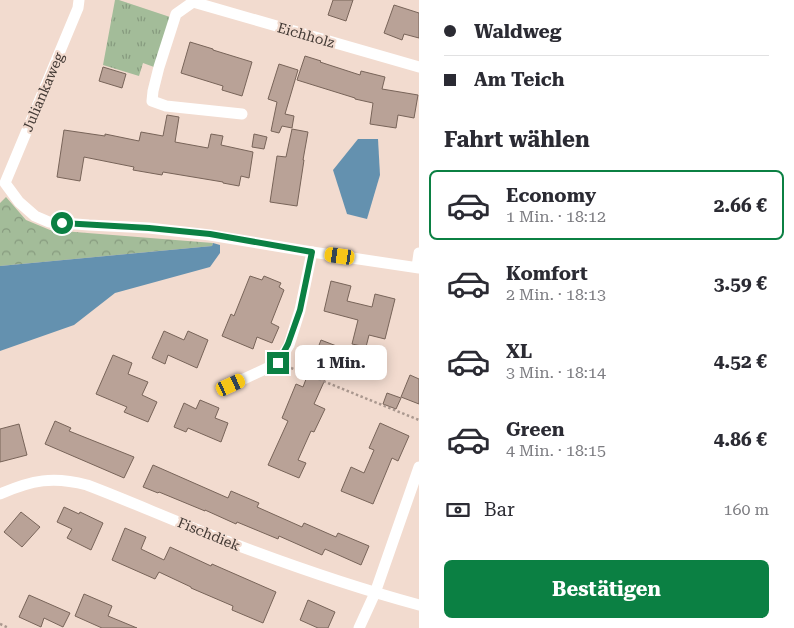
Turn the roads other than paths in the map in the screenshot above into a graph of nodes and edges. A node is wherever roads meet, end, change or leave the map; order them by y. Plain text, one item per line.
1 (79, 0) edge
2 (193, 1) edge
3 (419, 67) edge
4 (242, 114) dead end
5 (312, 252) junction
6 (419, 253) edge
7 (418, 268) edge
8 (231, 385) dead end
9 (419, 467) edge
10 (0, 494) edge
11 (375, 593) junction
12 (419, 605) edge
13 (359, 628) edge

1 - 5 street, Juliankaweg
2 - 3 street, Eichholz
2 - 4 street, Eichholz
5 - 7 street
5 - 8 street
6 - 7 street
9 - 11 street
10 - 11 street, Fischdiek
11 - 12 street, Fischdiek
11 - 13 street

